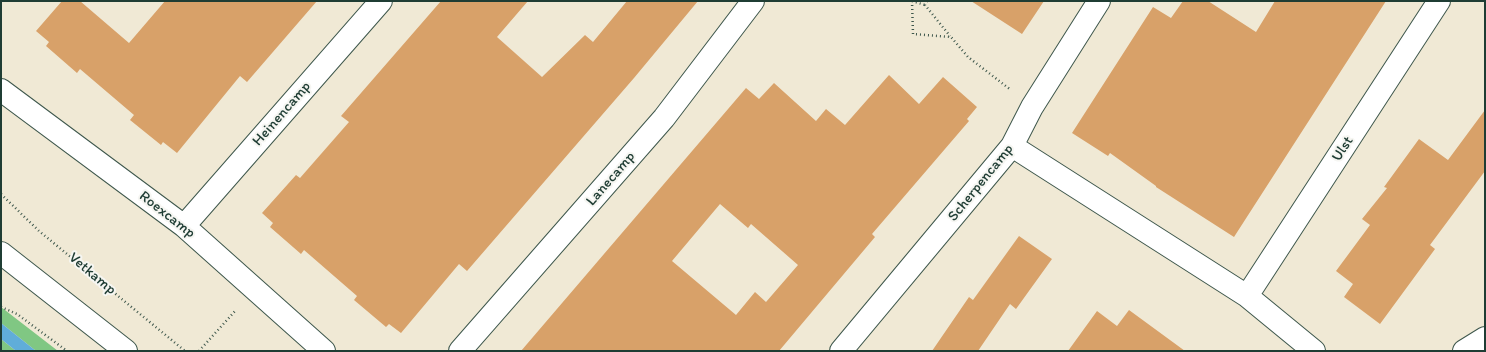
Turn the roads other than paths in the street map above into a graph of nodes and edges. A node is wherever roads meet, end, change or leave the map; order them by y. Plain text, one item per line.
1 (381, 1) edge
2 (753, 1) edge
3 (1099, 1) edge
4 (1439, 1) edge
5 (1, 90) edge
6 (1012, 146) junction
7 (184, 226) junction
8 (1, 253) edge
9 (1247, 296) junction
10 (1485, 338) edge
11 (126, 351) edge
12 (324, 351) edge
13 (460, 351) edge
14 (841, 351) edge
15 (1314, 351) edge
16 (1464, 351) edge

1 - 7 street, Heinencamp
2 - 13 street, Lanecamp
3 - 6 street, Scherpencamp
4 - 9 street, Ulst
5 - 7 street, Roexcamp
6 - 9 street
6 - 14 street, Scherpencamp
7 - 12 street, Roexcamp
8 - 11 street
9 - 15 street
10 - 16 street

